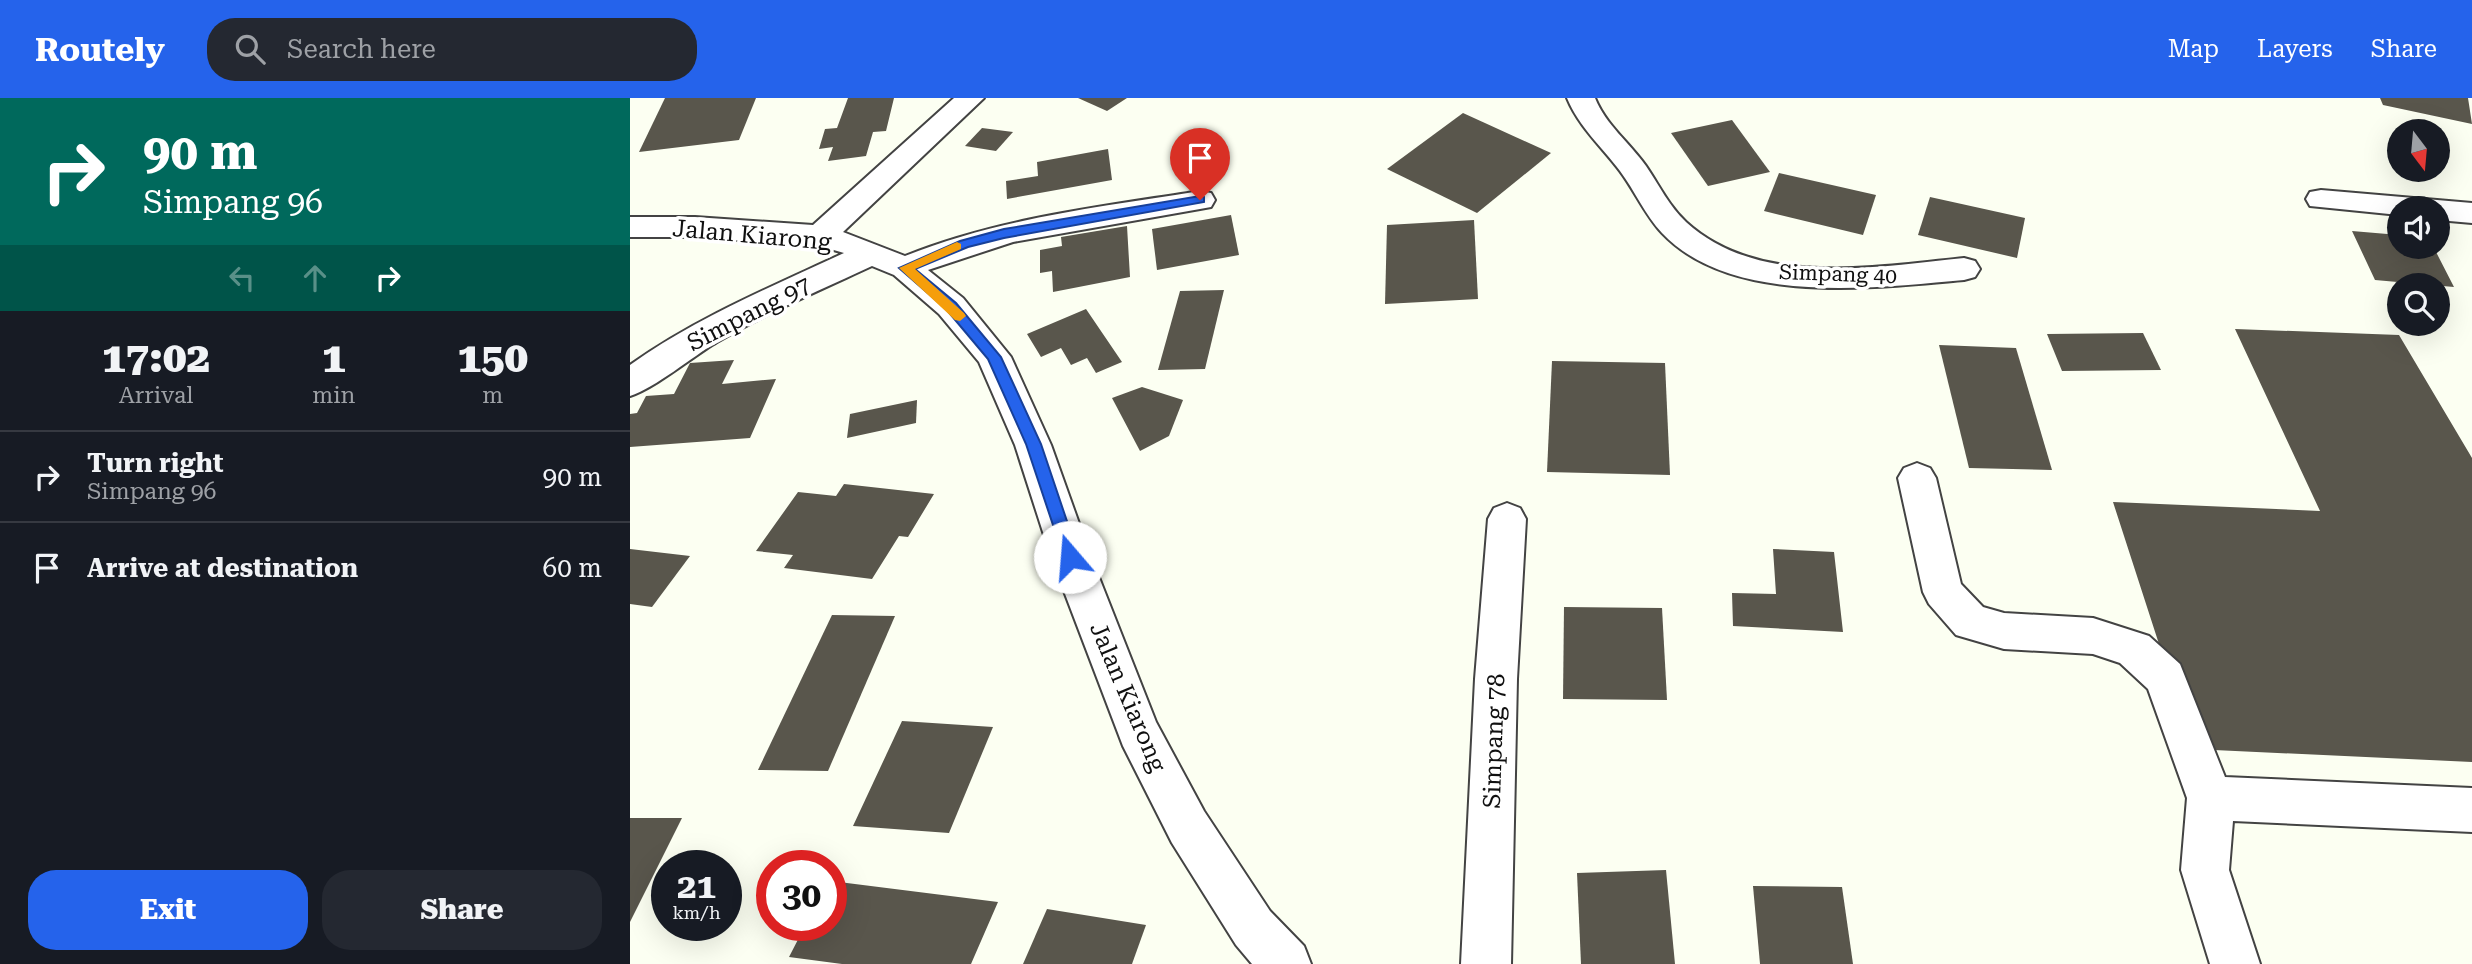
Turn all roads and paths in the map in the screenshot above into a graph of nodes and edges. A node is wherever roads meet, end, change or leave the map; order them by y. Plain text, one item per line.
1 (970, 98) edge
2 (1581, 98) edge
3 (2321, 199) dead end
4 (1200, 200) dead end
5 (2387, 205) edge
6 (2450, 211) edge
7 (2472, 213) edge
8 (630, 227) edge
9 (820, 236) junction
10 (889, 261) junction
11 (1964, 269) dead end
12 (630, 383) edge
13 (1917, 478) dead end
14 (1507, 519) dead end
15 (2210, 798) junction
16 (2472, 810) edge
17 (1247, 946) edge
18 (1286, 964) edge
19 (1486, 964) edge
20 (2235, 964) edge

1 - 9 street
2 - 11 street, Simpang 40
3 - 5 street
4 - 10 street, Simpang 97
6 - 7 street
8 - 9 street, Jalan Kiarong
9 - 10 street, Jalan Kiarong
10 - 12 street, Simpang 97
10 - 17 street, Jalan Kiarong
13 - 15 street
14 - 19 street, Simpang 78
15 - 16 street
15 - 20 street
17 - 18 street, Jalan Kiarong

